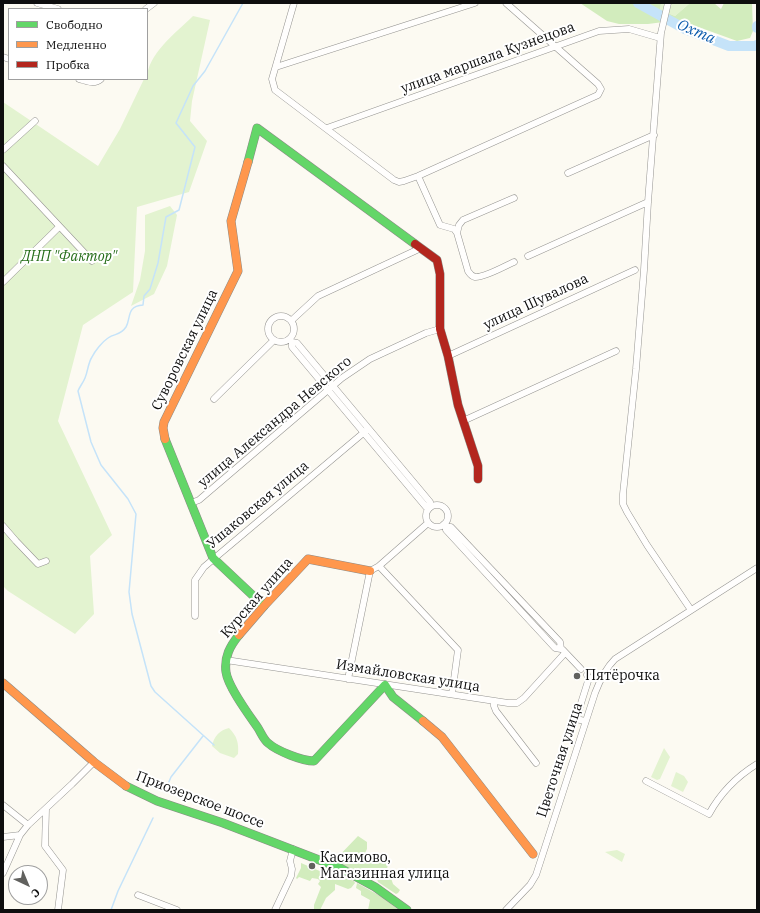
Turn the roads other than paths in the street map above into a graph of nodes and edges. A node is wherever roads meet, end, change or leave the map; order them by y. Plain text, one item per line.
1 (36, 3) edge
2 (294, 3) edge
3 (475, 3) edge
4 (506, 3) edge
5 (668, 3) edge
6 (54, 8) edge
7 (660, 35) junction
8 (556, 47) junction
9 (276, 67) junction
10 (82, 80) edge
11 (100, 80) edge
12 (35, 121) dead end
13 (327, 128) junction
14 (654, 135) junction
15 (3, 150) edge
16 (3, 166) edge
17 (568, 173) dead end
18 (418, 176) junction
19 (514, 198) dead end
20 (648, 202) junction
21 (463, 220) junction
22 (59, 227) junction
23 (446, 228) junction
24 (457, 232) junction
25 (421, 248) junction
26 (528, 256) dead end
27 (92, 261) dead end
28 (514, 262) dead end
29 (635, 270) dead end
30 (3, 282) edge
31 (292, 320) junction
32 (440, 329) junction
33 (274, 340) junction
34 (291, 341) junction
35 (616, 351) dead end
36 (448, 356) junction
37 (331, 389) junction
38 (214, 399) dead end
39 (463, 421) junction
40 (366, 430) junction
41 (478, 479) dead end
42 (191, 503) junction
43 (429, 507) junction
44 (428, 523) junction
45 (445, 525) junction
46 (3, 526) edge
47 (213, 558) junction
48 (46, 561) dead end
49 (379, 566) junction
50 (757, 568) edge
51 (370, 571) junction
52 (264, 606) junction
53 (691, 610) junction
54 (195, 616) dead end
55 (563, 651) junction
56 (226, 660) junction
57 (581, 669) dead end
58 (587, 676) dead end
59 (348, 679) junction
60 (3, 683) edge
61 (385, 685) junction
62 (452, 694) junction
63 (494, 701) junction
64 (585, 721) junction
65 (94, 762) junction
66 (536, 763) dead end
67 (757, 764) edge
68 (646, 781) dead end
69 (3, 805) edge
70 (46, 808) junction
71 (28, 825) junction
72 (20, 835) junction
73 (3, 837) edge
74 (293, 849) junction
75 (533, 854) dead end
76 (3, 873) edge
77 (138, 895) dead end
78 (58, 910) edge
79 (177, 910) edge
80 (274, 910) edge
81 (407, 910) edge
82 (506, 910) edge

1 - 6 street
2 - 9 street
3 - 9 street
4 - 8 street
5 - 7 street
7 - 8 street, улица маршала Кузнецова
7 - 14 street
8 - 13 street, улица маршала Кузнецова
8 - 18 street
9 - 13 street
10 - 11 street
12 - 15 street
13 - 18 street
14 - 17 street
14 - 20 street
16 - 22 street
18 - 23 street
19 - 21 street
20 - 26 street
20 - 53 street
21 - 23 street
21 - 24 street
22 - 27 street
22 - 30 street
23 - 24 street
24 - 28 street
25 - 31 street
25 - 32 street
25 - 42 street, Суворовская улица
29 - 36 street, улица Шувалова
31 - 33 street
31 - 34 street
32 - 36 street
32 - 37 street, улица Александра Невского
33 - 34 street
33 - 38 street
34 - 37 street
35 - 39 street
36 - 39 street
37 - 40 street
37 - 42 street, улица Александра Невского
39 - 41 street
40 - 43 street
40 - 47 street, Ушаковская улица
42 - 47 street, Суворовская улица
43 - 44 street
43 - 45 street
44 - 45 street
44 - 49 street
45 - 55 street
46 - 48 street
47 - 52 street, Суворовская улица
47 - 54 street, Ушаковская улица
49 - 51 street
49 - 62 street
50 - 53 street, Цветочная улица
51 - 52 street, Курская улица
51 - 59 street
52 - 56 street, Курская улица
53 - 64 street, Цветочная улица
55 - 57 street
55 - 63 street, Измайловская улица
56 - 59 street, Измайловская улица
56 - 61 street, Курская улица
58 - 64 street
59 - 61 street, Измайловская улица
60 - 65 street, Приозерское шоссе
61 - 62 street, Измайловская улица
61 - 75 street
62 - 63 street, Измайловская улица
63 - 66 street
64 - 82 street, Цветочная улица
65 - 70 street
65 - 74 street, Приозерское шоссе
67 - 68 street
69 - 71 street
70 - 71 street
70 - 78 street
71 - 72 street
72 - 73 street
72 - 76 street
74 - 80 street
74 - 81 street, Приозерское шоссе
77 - 79 street

